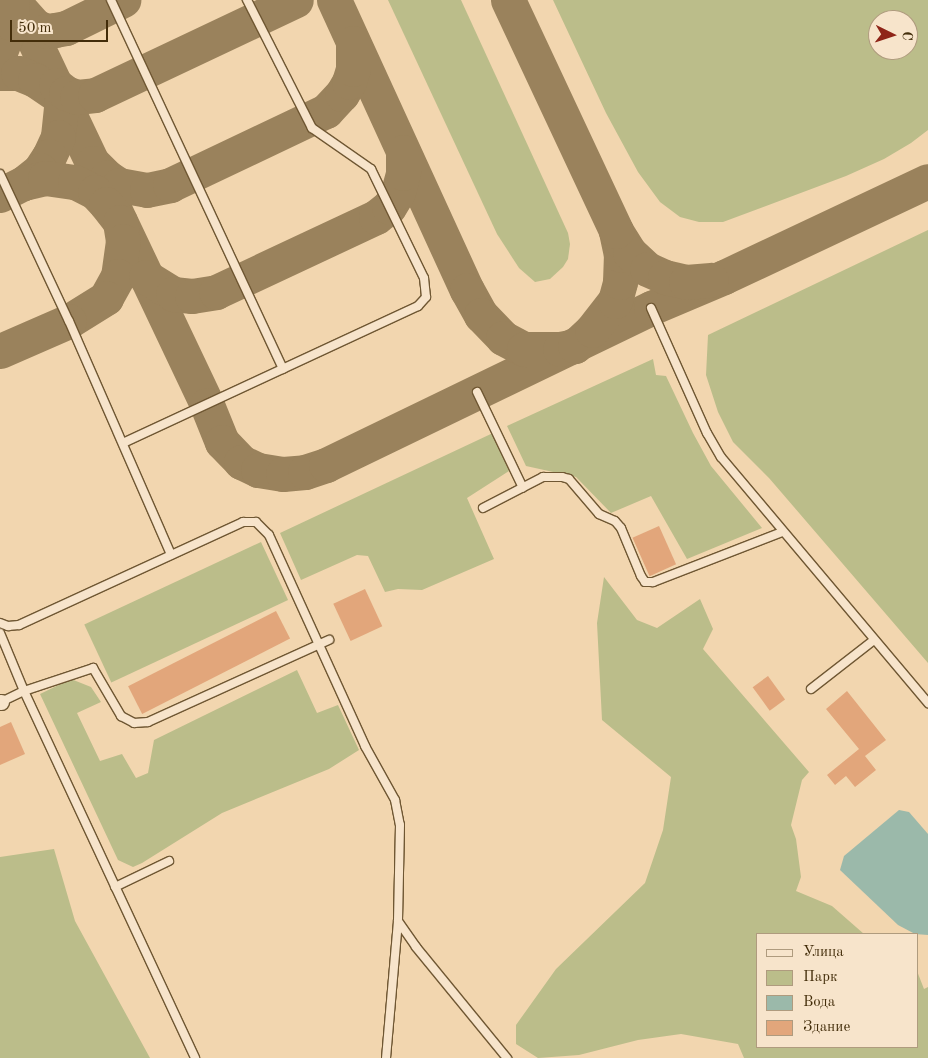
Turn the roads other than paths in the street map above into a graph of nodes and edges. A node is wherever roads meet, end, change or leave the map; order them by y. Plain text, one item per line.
1 (112, 0) edge
2 (247, 0) edge
3 (0, 174) edge
4 (651, 308) dead end
5 (283, 369) junction
6 (477, 392) dead end
7 (123, 443) junction
8 (523, 488) junction
9 (483, 508) dead end
10 (782, 532) junction
11 (171, 555) junction
12 (0, 623) edge
13 (0, 633) edge
14 (329, 640) dead end
15 (874, 640) junction
16 (318, 646) junction
17 (811, 689) dead end
18 (24, 691) junction
19 (0, 702) edge
20 (928, 703) edge
21 (169, 861) dead end
22 (115, 887) junction
23 (398, 921) junction
24 (195, 1058) edge
25 (386, 1058) edge
26 (507, 1058) edge

1 - 5 lane
2 - 5 lane
3 - 7 lane
4 - 10 lane
5 - 7 lane
6 - 8 lane
7 - 11 lane
8 - 9 lane
8 - 10 lane
10 - 15 lane
11 - 12 lane
11 - 16 lane
13 - 18 lane
14 - 16 lane
15 - 17 lane
15 - 20 lane
16 - 18 lane
16 - 23 lane
18 - 19 lane
18 - 22 lane
21 - 22 lane
22 - 24 lane
23 - 25 lane
23 - 26 lane

